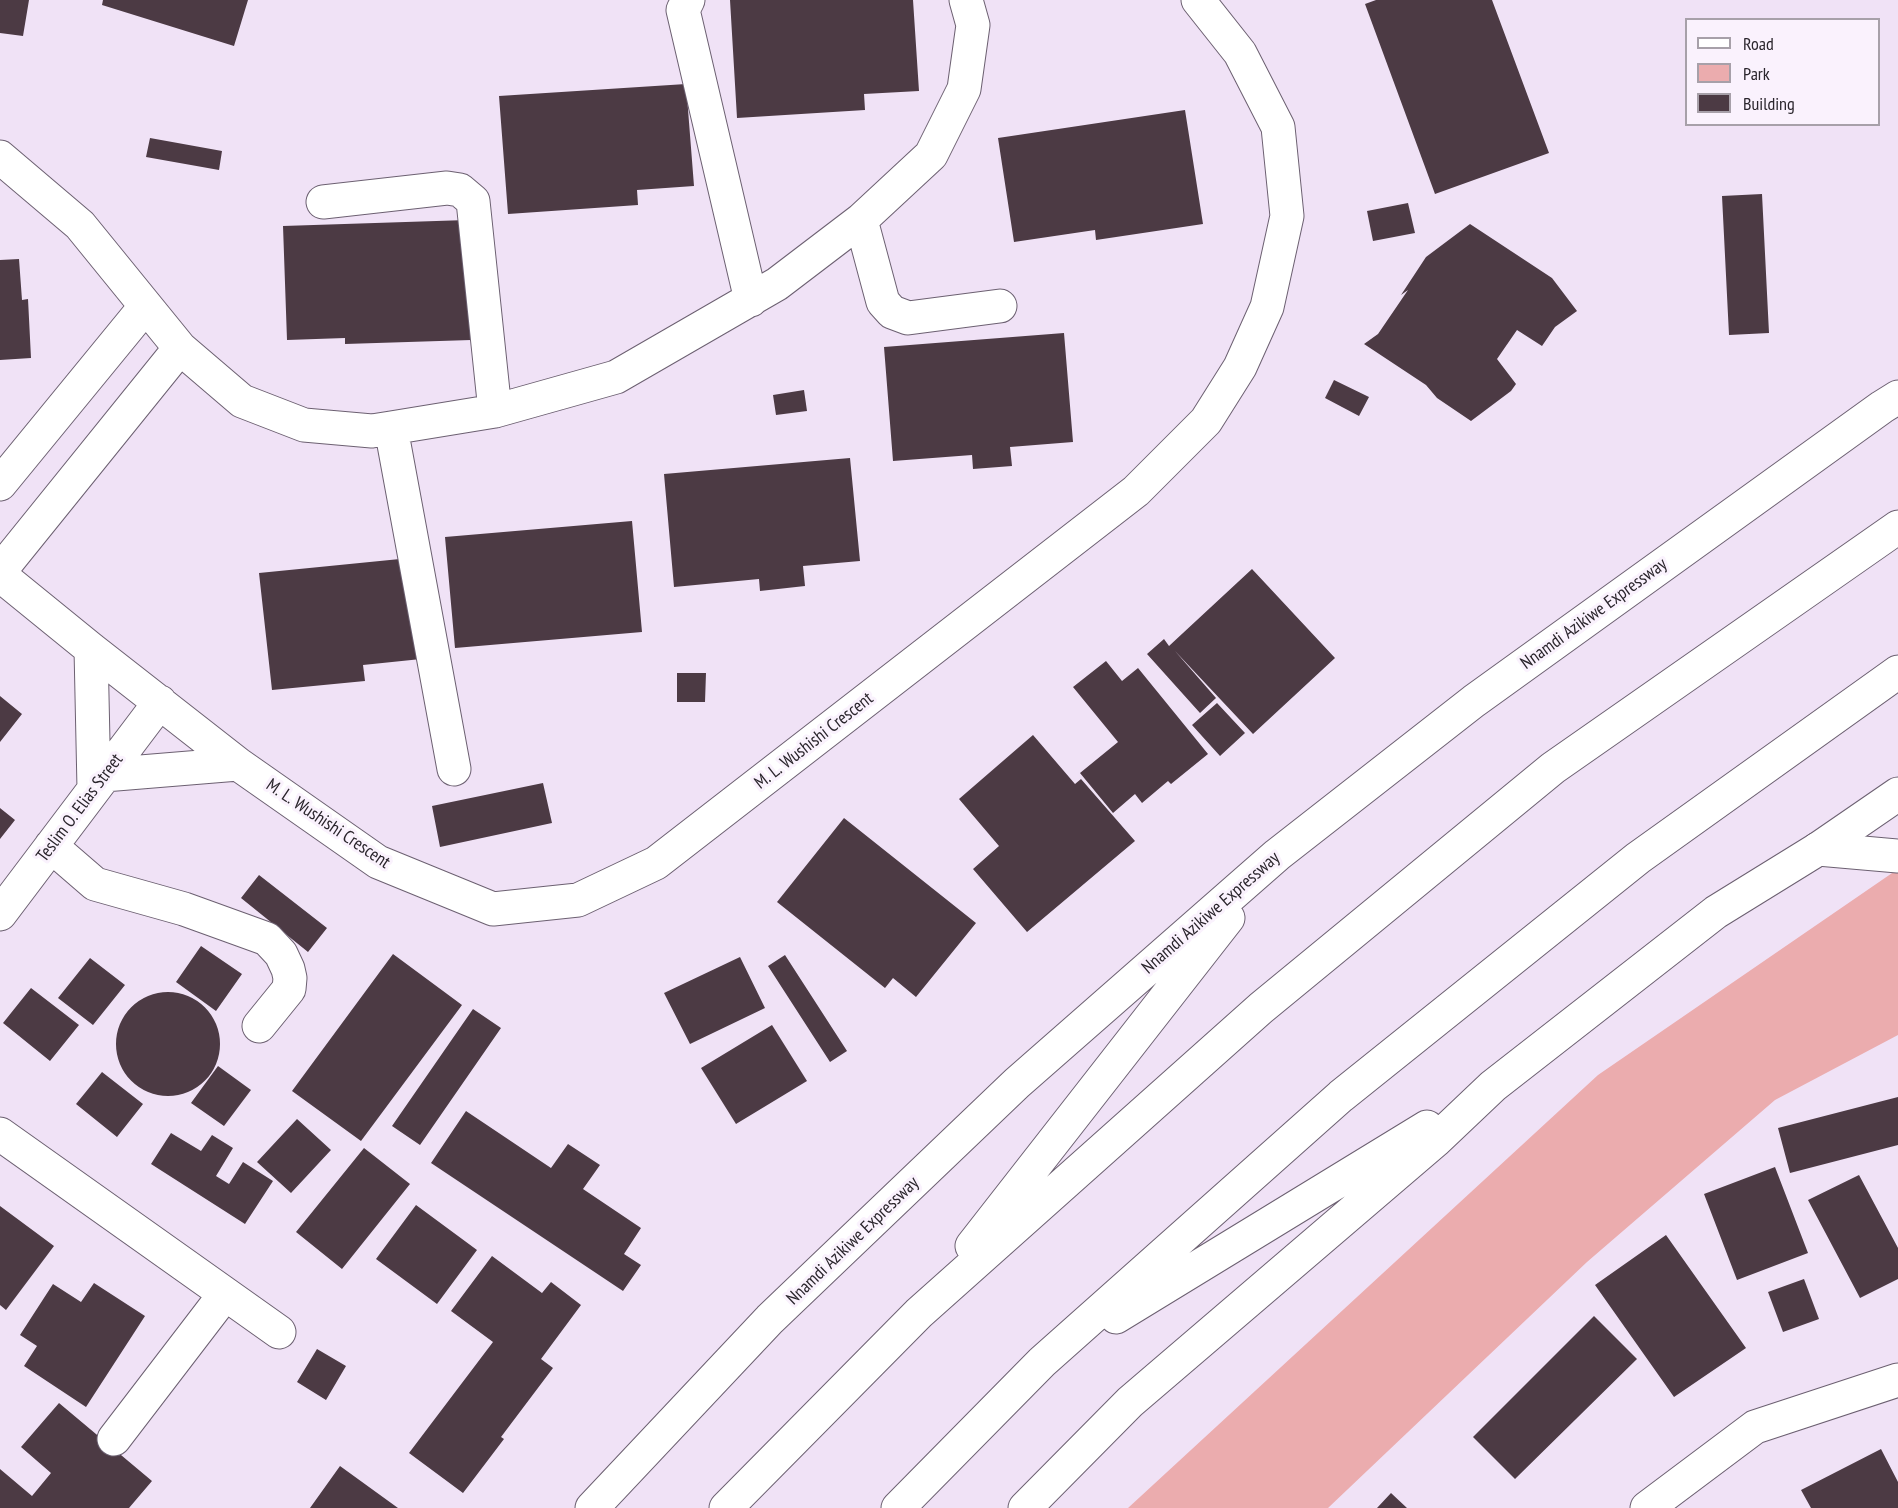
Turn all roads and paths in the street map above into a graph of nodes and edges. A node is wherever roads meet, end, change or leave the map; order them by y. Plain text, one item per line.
1 (688, 0) edge
2 (966, 0) edge
3 (1198, 0) edge
4 (0, 157) edge
5 (323, 202) dead end
6 (861, 220) junction
7 (751, 300) junction
8 (1000, 306) dead end
9 (145, 307) junction
10 (180, 348) junction
11 (1893, 396) edge
12 (495, 411) junction
13 (391, 428) junction
14 (0, 484) edge
15 (1898, 527) edge
16 (0, 573) edge
17 (91, 649) junction
18 (1898, 672) edge
19 (160, 702) junction
20 (238, 764) junction
21 (454, 769) dead end
22 (99, 782) junction
23 (1898, 794) edge
24 (51, 846) junction
25 (1818, 849) junction
26 (1277, 855) junction
27 (1898, 856) edge
28 (0, 914) edge
29 (259, 1026) dead end
30 (1493, 1086) junction
31 (0, 1134) edge
32 (225, 1294) junction
33 (919, 1313) junction
34 (279, 1332) dead end
35 (1042, 1362) junction
36 (1898, 1380) edge
37 (114, 1439) dead end
38 (592, 1508) edge
39 (726, 1508) edge
40 (898, 1508) edge
41 (1025, 1508) edge
42 (1647, 1508) edge

1 - 7 main road
2 - 6 main road
3 - 20 main road, M. L. Wushishi Crescent
4 - 9 main road
5 - 12 main road
6 - 7 main road
6 - 8 main road
7 - 12 main road
9 - 10 main road
9 - 14 main road
10 - 13 main road
10 - 16 main road
11 - 26 main road, Nnamdi Azikiwe Expressway
12 - 13 main road
13 - 21 main road
15 - 33 main road
16 - 17 main road, M. L. Wushishi Crescent
17 - 19 main road, M. L. Wushishi Crescent
17 - 22 main road
18 - 35 main road
19 - 20 main road, M. L. Wushishi Crescent
19 - 22 main road, Teslim O. Elias Street
20 - 22 main road
22 - 24 main road, Teslim O. Elias Street
23 - 25 main road
24 - 28 main road, Teslim O. Elias Street
24 - 29 main road
25 - 27 main road
25 - 30 main road
26 - 33 main road
26 - 38 main road, Nnamdi Azikiwe Expressway
30 - 35 main road
30 - 41 main road
31 - 32 main road
32 - 34 main road
32 - 37 main road
33 - 39 main road
35 - 40 main road
36 - 42 main road

